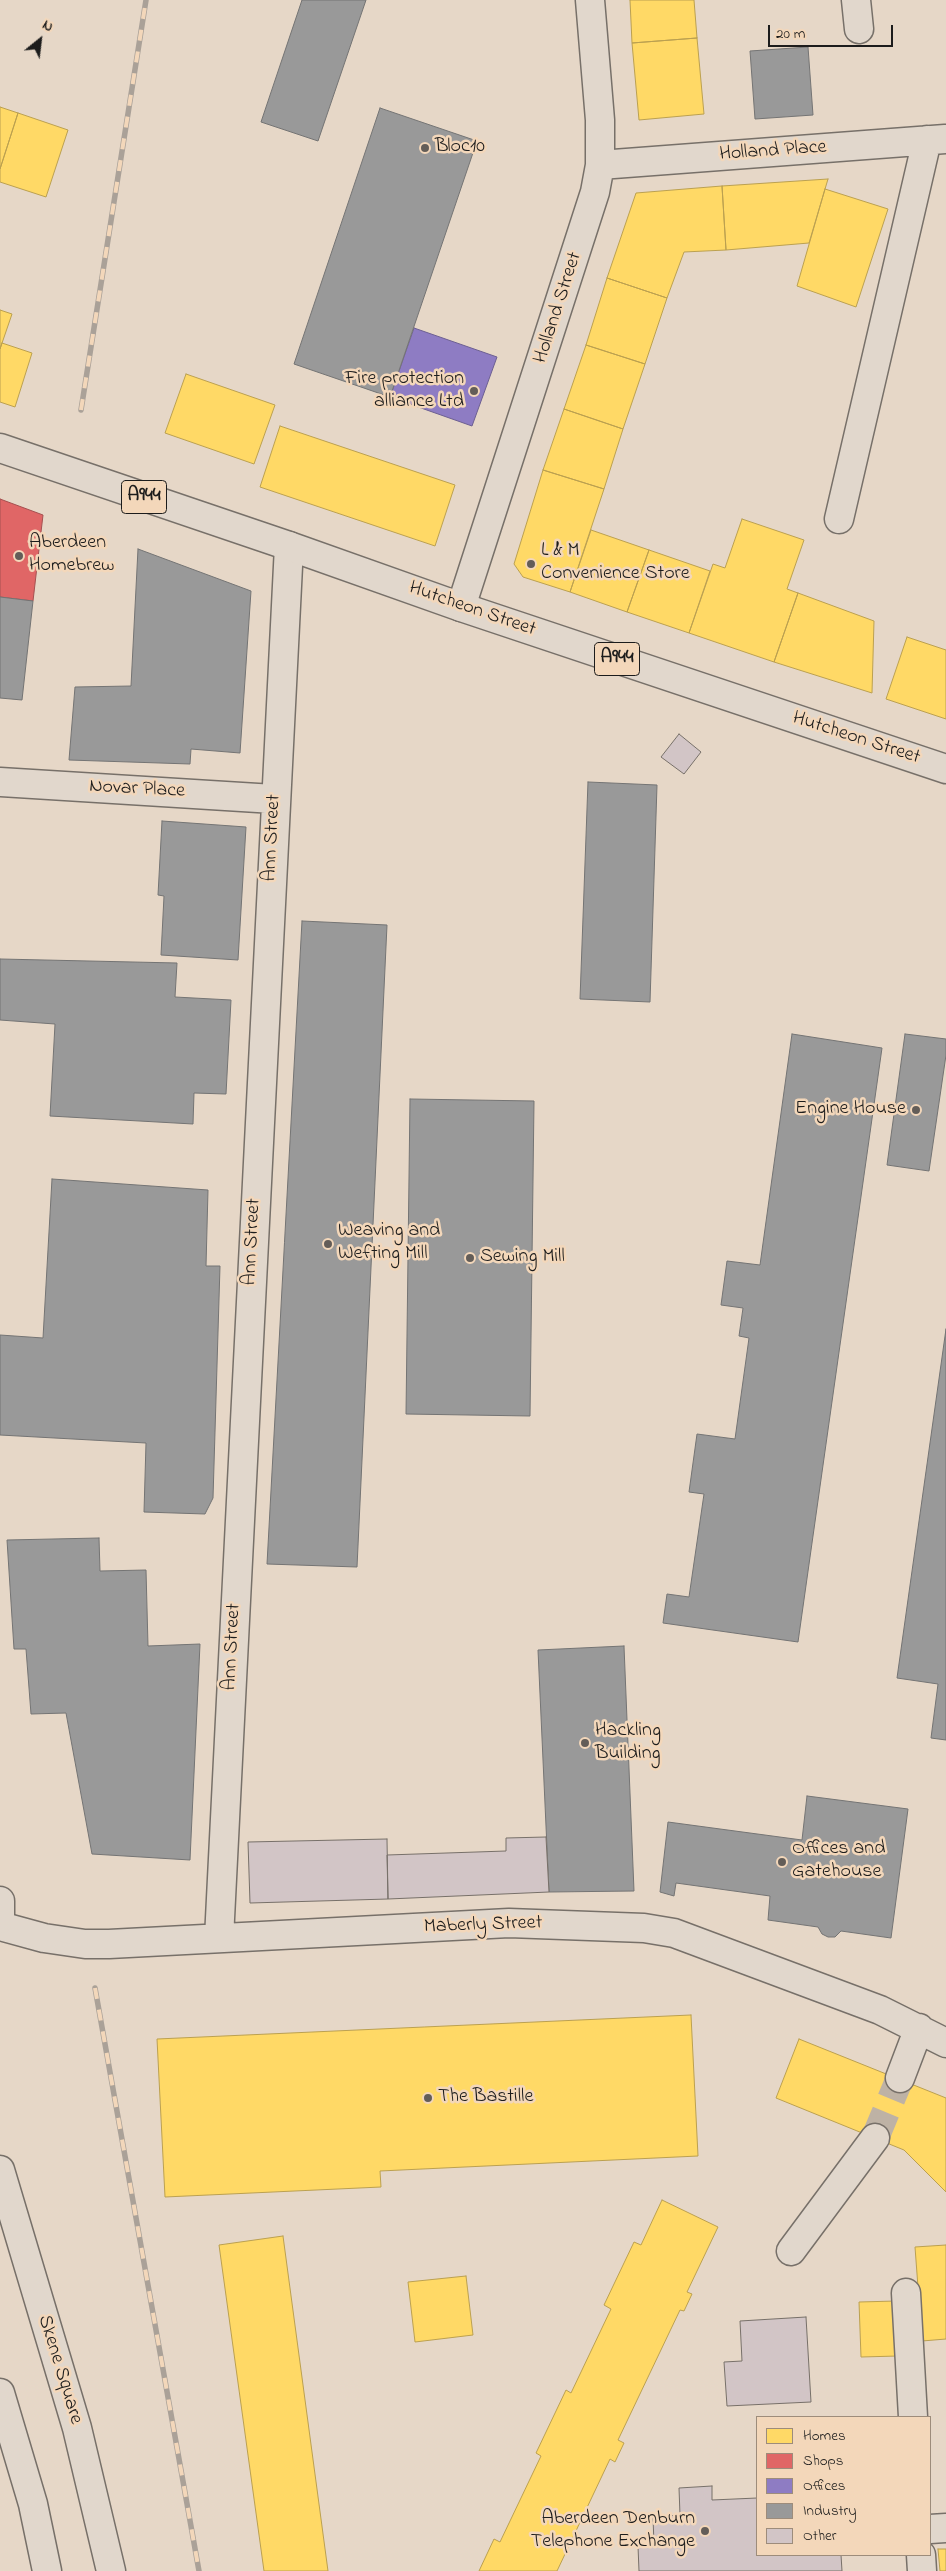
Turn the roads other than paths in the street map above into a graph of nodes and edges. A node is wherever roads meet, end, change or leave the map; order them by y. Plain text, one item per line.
1 (590, 0) edge
2 (856, 0) edge
3 (859, 29) dead end
4 (936, 140) edge
5 (600, 164) junction
6 (0, 448) edge
7 (839, 519) dead end
8 (289, 546) junction
9 (461, 607) junction
10 (946, 769) edge
11 (0, 782) edge
12 (274, 799) junction
13 (0, 1901) edge
14 (0, 1919) edge
15 (0, 1926) edge
16 (218, 1938) junction
17 (919, 2028) junction
18 (946, 2043) edge
19 (900, 2078) tunnel mouth
20 (875, 2138) tunnel mouth
21 (0, 2170) edge
22 (791, 2251) dead end
23 (906, 2293) dead end
24 (0, 2393) edge
25 (913, 2416) edge
26 (946, 2528) edge
27 (931, 2529) edge
28 (921, 2556) edge
29 (47, 2571) edge
30 (111, 2571) edge
31 (922, 2571) edge

1 - 5 street, Holland Street
2 - 3 street
4 - 5 street, Holland Place
4 - 7 street
5 - 9 street, Holland Street
6 - 8 street, Hutcheon Street / A944
8 - 9 street, Hutcheon Street / A944
8 - 12 street, Ann Street
9 - 10 street, Hutcheon Street / A944
11 - 12 street, Novar Place
12 - 16 street, Ann Street
13 - 14 street
15 - 16 street, Maberly Street
16 - 17 street, Maberly Street
17 - 18 street, Maberly Street
17 - 19 street
20 - 22 street
21 - 30 street, Skene Square
23 - 25 street
24 - 29 street
26 - 27 street
28 - 31 street

